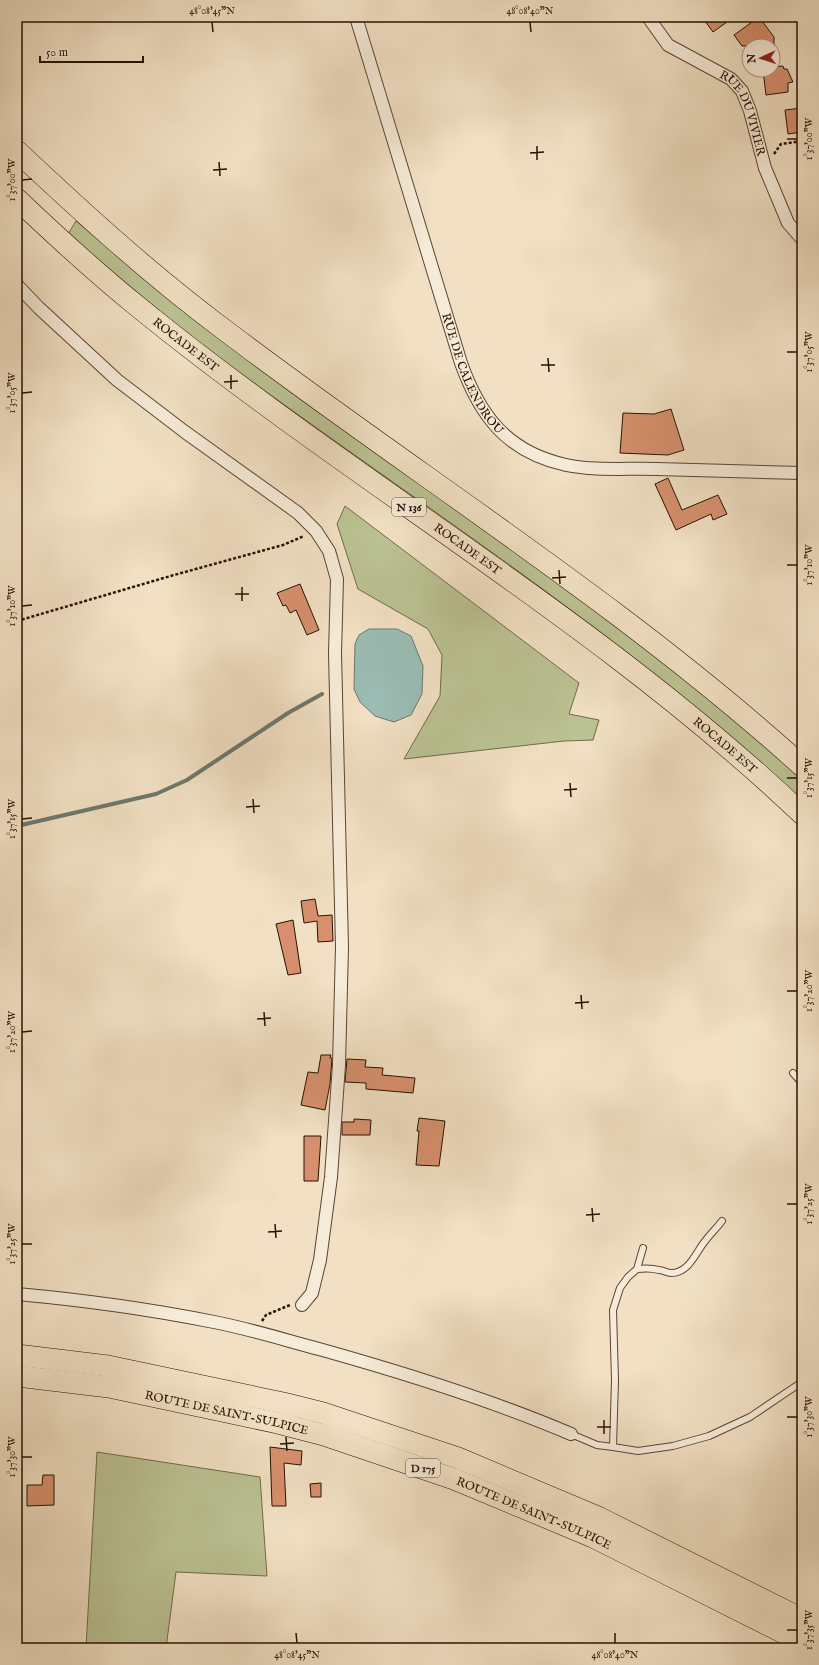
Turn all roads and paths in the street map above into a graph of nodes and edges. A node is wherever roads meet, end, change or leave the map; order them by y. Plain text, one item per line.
1 (356, 17) edge
2 (648, 17) edge
3 (802, 141) edge
4 (17, 151) edge
5 (765, 168) junction
6 (17, 199) edge
7 (802, 239) edge
8 (17, 286) edge
9 (802, 473) edge
10 (316, 532) junction
11 (17, 621) edge
12 (802, 766) edge
13 (802, 814) edge
14 (793, 1073) dead end
15 (802, 1083) edge
16 (722, 1221) dead end
17 (642, 1248) dead end
18 (638, 1269) junction
19 (17, 1294) edge
20 (302, 1305) joint
21 (256, 1331) junction
22 (17, 1356) edge
23 (17, 1376) edge
24 (802, 1382) edge
25 (571, 1434) joint
26 (613, 1447) junction
27 (802, 1619) edge
28 (802, 1642) edge

1 - 9 street, RUE DE CALENDROU
2 - 5 street, RUE DU VIVIER
3 - 5 path
4 - 12 highway, N 136
5 - 7 street, RUE DU VIVIER
6 - 13 highway, ROCADE EST / N 136
8 - 10 street
10 - 11 path
10 - 20 street
14 - 15 lane
16 - 18 lane
17 - 18 lane
18 - 26 lane
19 - 21 street
20 - 21 path
21 - 25 street
22 - 27 highway, ROUTE DE SAINT-SULPICE / D 175
23 - 28 highway, ROUTE DE SAINT-SULPICE / D 175
24 - 26 lane
25 - 26 lane

